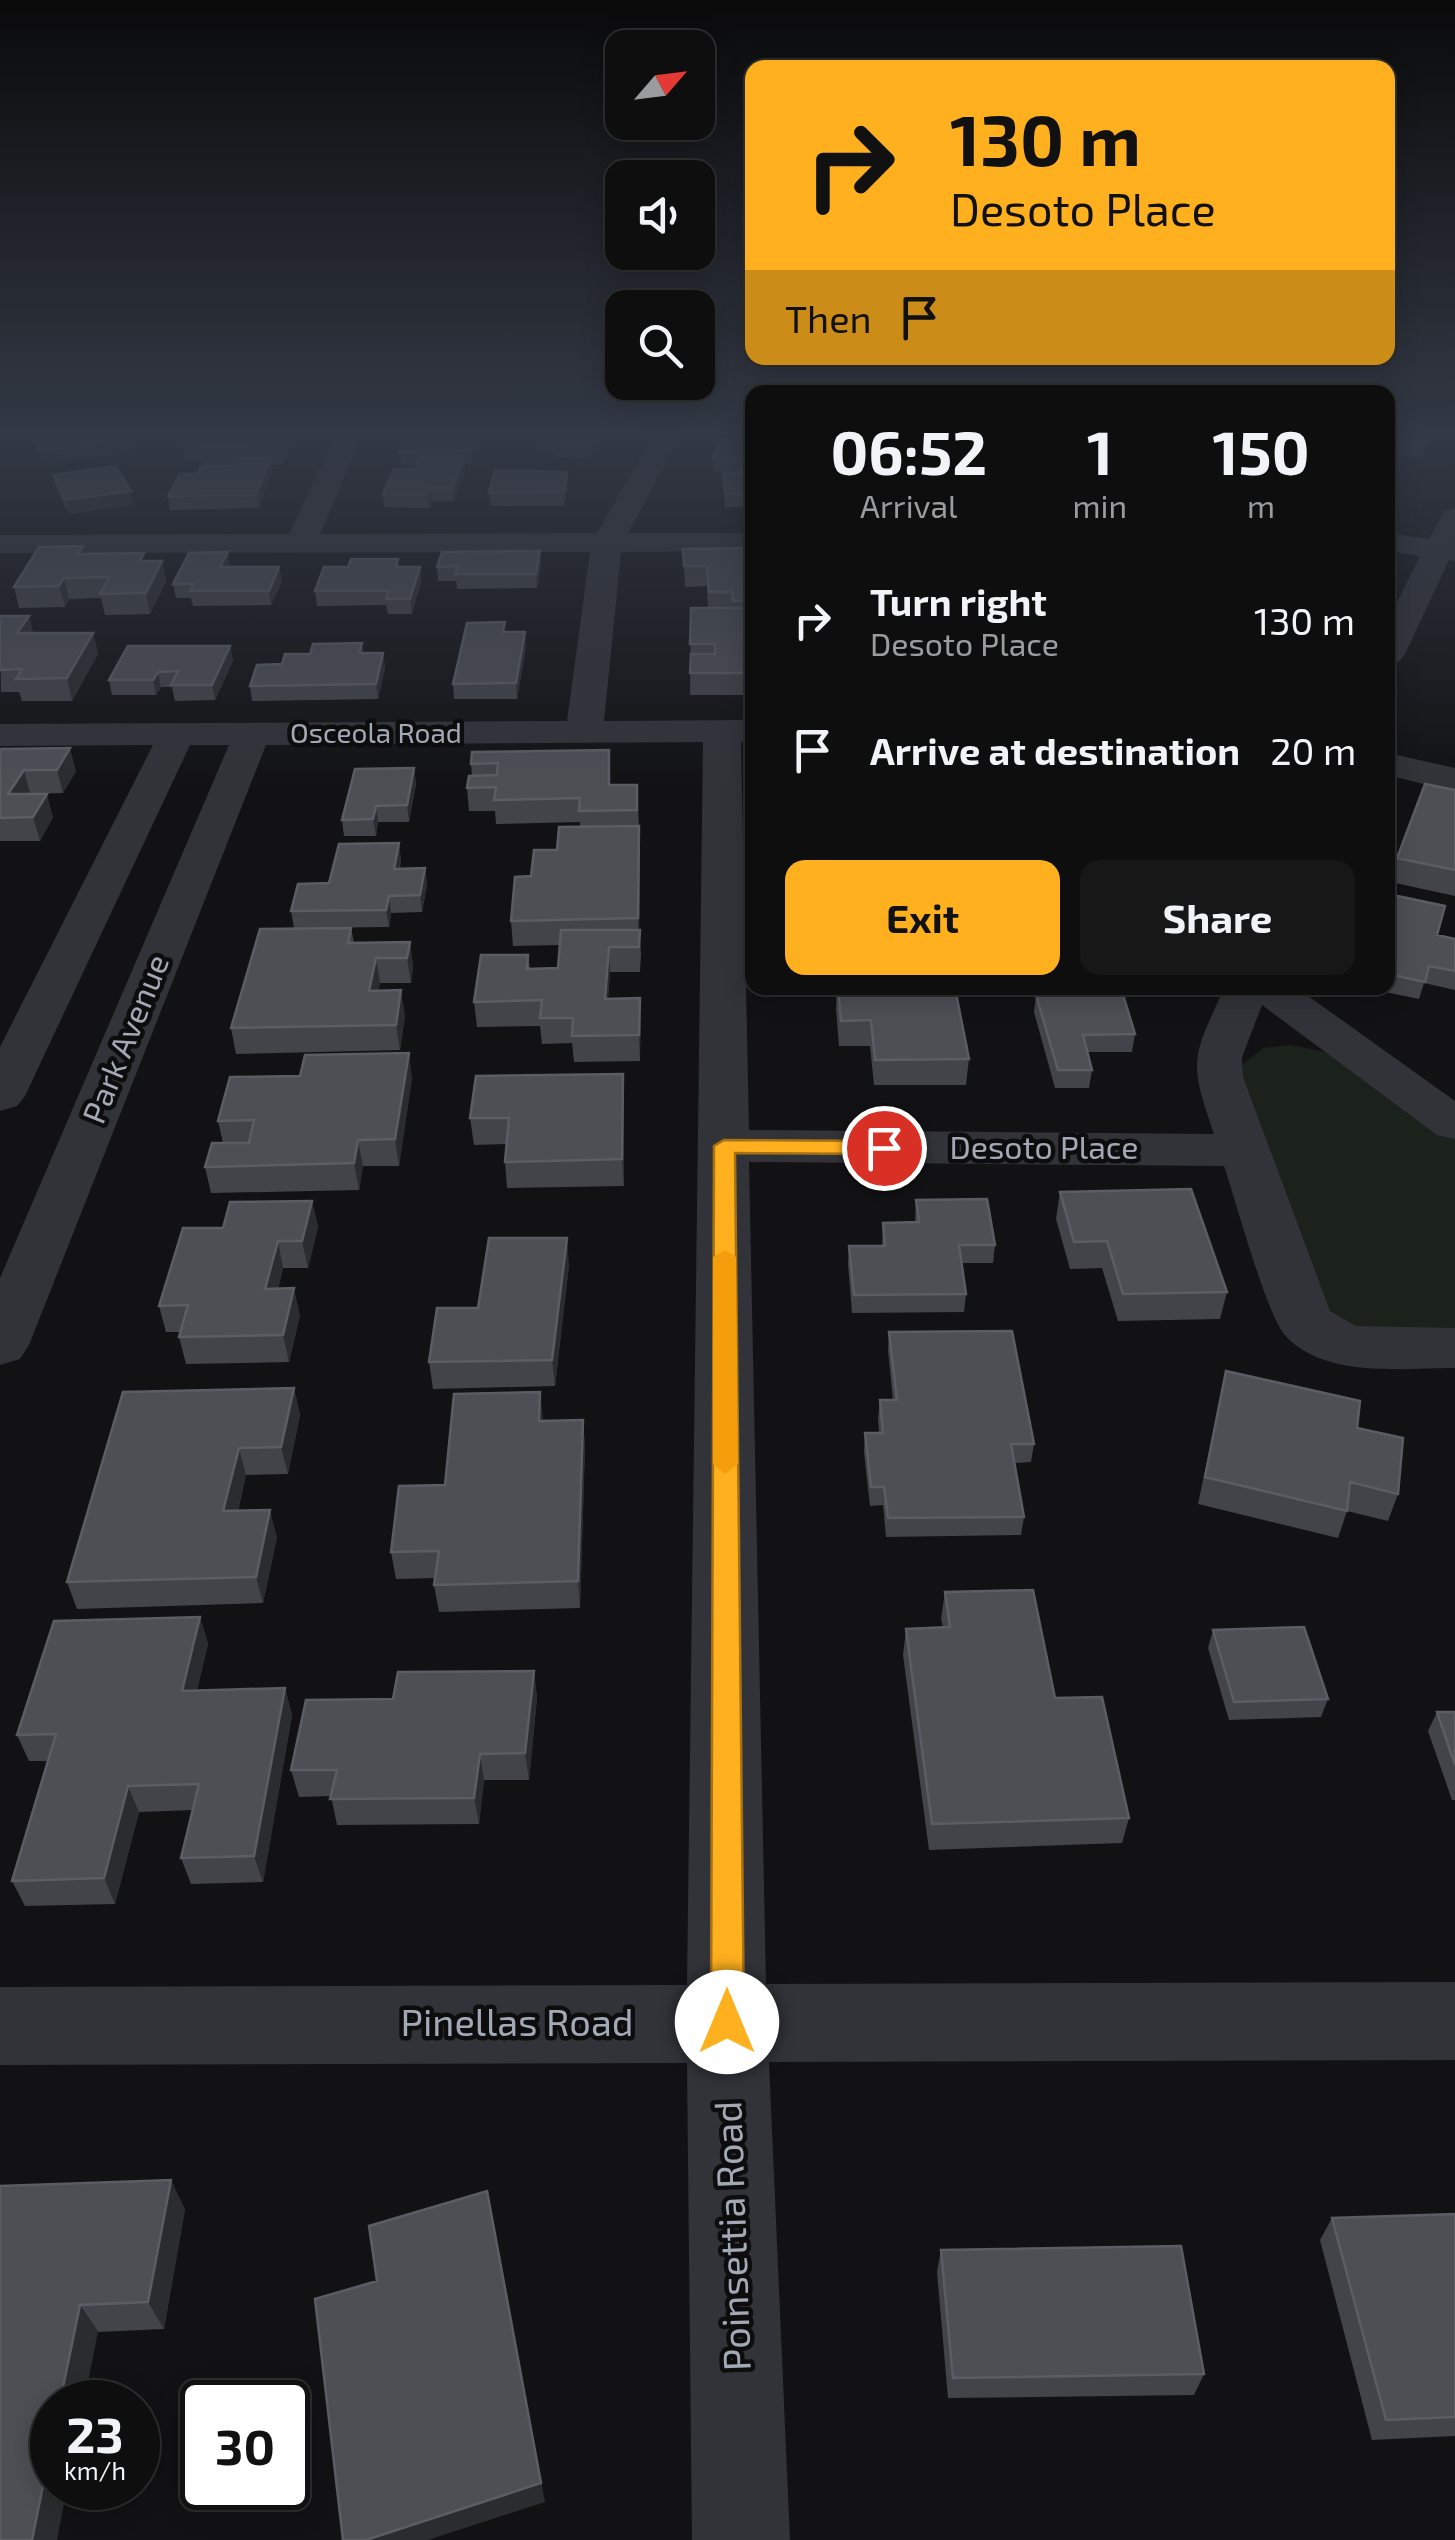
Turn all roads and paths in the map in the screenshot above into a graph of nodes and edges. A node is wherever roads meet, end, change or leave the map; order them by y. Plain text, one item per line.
1 (609, 551) edge
2 (1418, 551) edge
3 (1395, 558) edge
4 (1445, 558) edge
5 (1395, 642) edge
6 (737, 731) edge
7 (584, 733) junction
8 (177, 734) junction
9 (252, 734) junction
10 (0, 735) edge
11 (1395, 766) edge
12 (1455, 780) edge
13 (1243, 995) edge
14 (1278, 995) edge
15 (0, 1096) edge
16 (1455, 1124) edge
17 (724, 1146) junction
18 (1243, 1150) junction
19 (0, 1345) edge
20 (1455, 1348) edge
21 (1455, 2020) edge
22 (727, 2022) junction
23 (0, 2026) edge
24 (741, 2540) edge

1 - 7 street
2 - 4 street
3 - 4 street
4 - 5 street
6 - 7 street, Osceola Road
6 - 17 street, Poinsettia Road
7 - 9 street, Osceola Road
8 - 9 street, Osceola Road
8 - 10 street, Osceola Road
8 - 15 street
9 - 19 street, Park Avenue
11 - 12 street
13 - 18 street
14 - 16 street
17 - 18 street, Desoto Place
17 - 22 street, Poinsettia Road
18 - 20 street
21 - 22 street, Pinellas Road
22 - 23 street, Pinellas Road
22 - 24 street, Poinsettia Road

